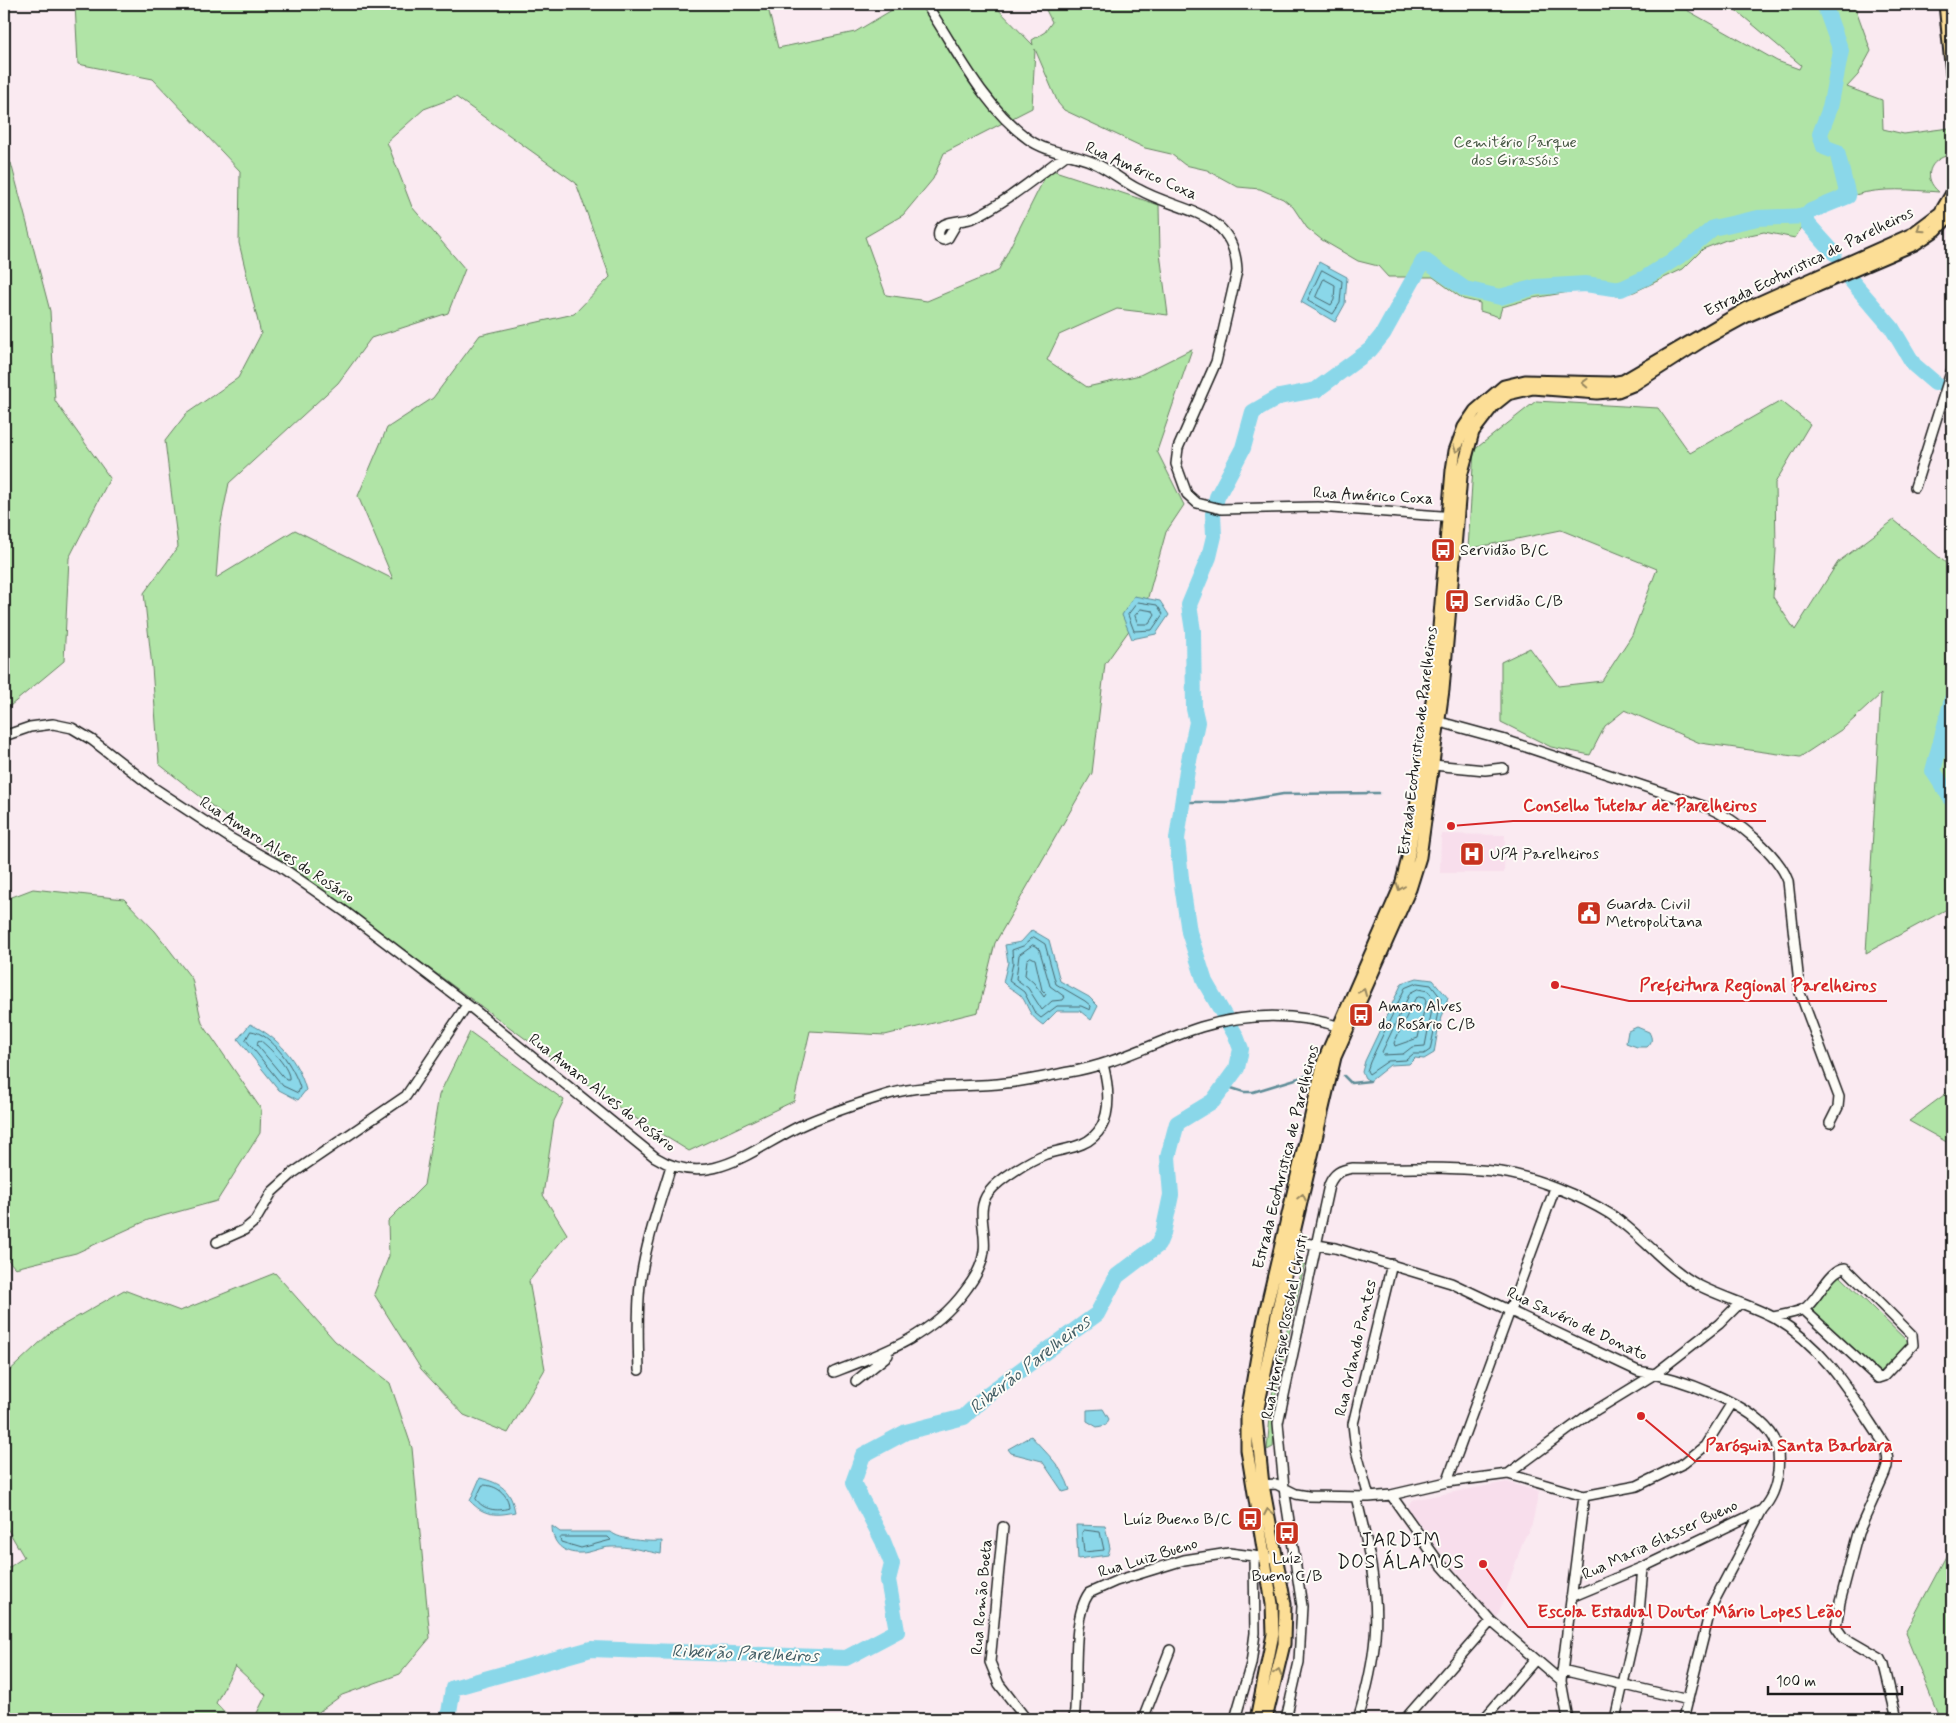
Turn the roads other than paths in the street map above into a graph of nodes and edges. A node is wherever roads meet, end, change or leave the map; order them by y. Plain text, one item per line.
1 (926, 4) edge
2 (1945, 4) edge
3 (1952, 74) edge
4 (1066, 155) junction
5 (1952, 195) edge
6 (1952, 214) edge
7 (958, 221) dead end
8 (1952, 369) edge
9 (1915, 488) dead end
10 (1453, 517) junction
11 (1439, 689) junction
12 (1440, 722) junction
13 (4, 736) edge
14 (1433, 765) junction
15 (1503, 768) dead end
16 (467, 1005) junction
17 (1342, 1028) junction
18 (1103, 1064) junction
19 (1830, 1123) dead end
20 (671, 1166) junction
21 (1555, 1188) junction
22 (1287, 1240) junction
23 (216, 1242) dead end
24 (1316, 1244) junction
25 (1392, 1264) junction
26 (1740, 1303) junction
27 (1803, 1309) junction
28 (1511, 1311) junction
29 (1773, 1318) junction
30 (894, 1350) junction
31 (639, 1370) dead end
32 (834, 1372) dead end
33 (1655, 1374) junction
34 (856, 1381) dead end
35 (1732, 1403) junction
36 (1508, 1474) junction
37 (1447, 1482) junction
38 (1258, 1485) junction
39 (1284, 1488) junction
40 (1391, 1495) junction
41 (1356, 1496) junction
42 (1584, 1496) junction
43 (1368, 1497) junction
44 (1762, 1510) junction
45 (1003, 1527) dead end
46 (1266, 1554) junction
47 (1643, 1566) junction
48 (1571, 1597) junction
49 (1272, 1604) junction
50 (1285, 1604) junction
51 (1302, 1606) junction
52 (1491, 1621) junction
53 (1170, 1650) dead end
54 (1535, 1660) junction
55 (1562, 1670) junction
56 (1561, 1682) junction
57 (1622, 1685) junction
58 (1688, 1700) junction
59 (1026, 1719) edge
60 (1074, 1719) edge
61 (1143, 1719) edge
62 (1235, 1719) edge
63 (1256, 1719) edge
64 (1266, 1719) edge
65 (1286, 1719) edge
66 (1358, 1719) edge
67 (1405, 1719) edge
68 (1484, 1719) edge
69 (1568, 1719) edge
70 (1615, 1719) edge
71 (1683, 1719) edge
72 (1897, 1719) edge

1 - 4 street, Rua Américo Coxa
2 - 3 main road
4 - 7 street
4 - 10 street, Rua Américo Coxa
5 -> 10 main road, Estrada Ecoturistica de Parelheiros
6 - 10 main road, Estrada Ecoturistica de Parelheiros
8 - 9 street
10 - 11 main road, Estrada Ecoturistica de Parelheiros
11 - 12 main road, Estrada Ecoturistica de Parelheiros
11 -> 17 main road, Estrada Ecoturistica de Parelheiros
12 - 14 main road, Estrada Ecoturistica de Parelheiros
12 - 19 street
13 - 16 street, Rua Amaro Alves do Rosário
14 - 15 street
17 -> 14 main road, Estrada Ecoturistica de Parelheiros
16 - 20 street, Rua Amaro Alves do Rosário
16 - 23 street
17 - 18 street, Rua Amaro Alves do Rosário
17 - 22 main road, Estrada Ecoturistica de Parelheiros
18 - 20 street, Rua Amaro Alves do Rosário
18 - 30 street
20 - 31 street
21 - 24 street, Rua Henrique Roschel Christi
21 - 26 street
21 - 28 street
22 - 24 street, Rua Savério de Donato
22 - 38 main road, Estrada Ecoturistica de Parelheiros
24 - 25 street, Rua Savério de Donato
24 - 39 street, Rua Henrique Roschel Christi
25 - 28 street, Rua Savério de Donato
25 - 43 street, Rua Orlando Pontes
26 - 29 street
26 - 33 street
27 - 27 street
27 - 29 street
28 - 33 street, Rua Savério de Donato
28 - 37 street
29 - 72 street
30 - 32 street
30 - 34 street
33 - 35 street, Rua Savério de Donato
33 - 36 street
35 - 42 street
35 - 44 street, Rua Savério de Donato
36 - 37 street
36 - 42 street
37 - 40 street
38 - 39 street
38 - 46 main road, Estrada Ecoturistica de Parelheiros
39 - 41 street
39 - 51 street, Rua Henrique Roschel Christi
40 - 43 street
40 - 52 street
41 - 43 street
41 - 66 street
42 - 48 street
44 - 47 street, Rua Maria Glasser Bueno
44 - 58 street, Rua Savério de Donato
45 - 59 street, Rua Romão Boeta
46 - 49 main road, Estrada Ecoturistica de Parelheiros
46 - 50 main road, Estrada Ecoturistica de Parelheiros
46 - 60 street, Rua Luiz Bueno
46 - 62 street
47 - 48 street, Rua Maria Glasser Bueno
47 - 57 street
48 - 55 street
49 - 50 street
49 - 63 main road, Estrada Ecoturistica de Parelheiros
50 - 51 street
64 -> 50 main road, Estrada Ecoturistica de Parelheiros
51 - 65 street, Rua Henrique Roschel Christi
52 - 54 street
52 - 67 street
53 - 61 street
54 - 56 street
54 - 68 street
55 - 56 street
55 - 57 street
56 - 69 street
57 - 58 street
57 - 70 street
58 - 71 street, Rua Savério de Donato

